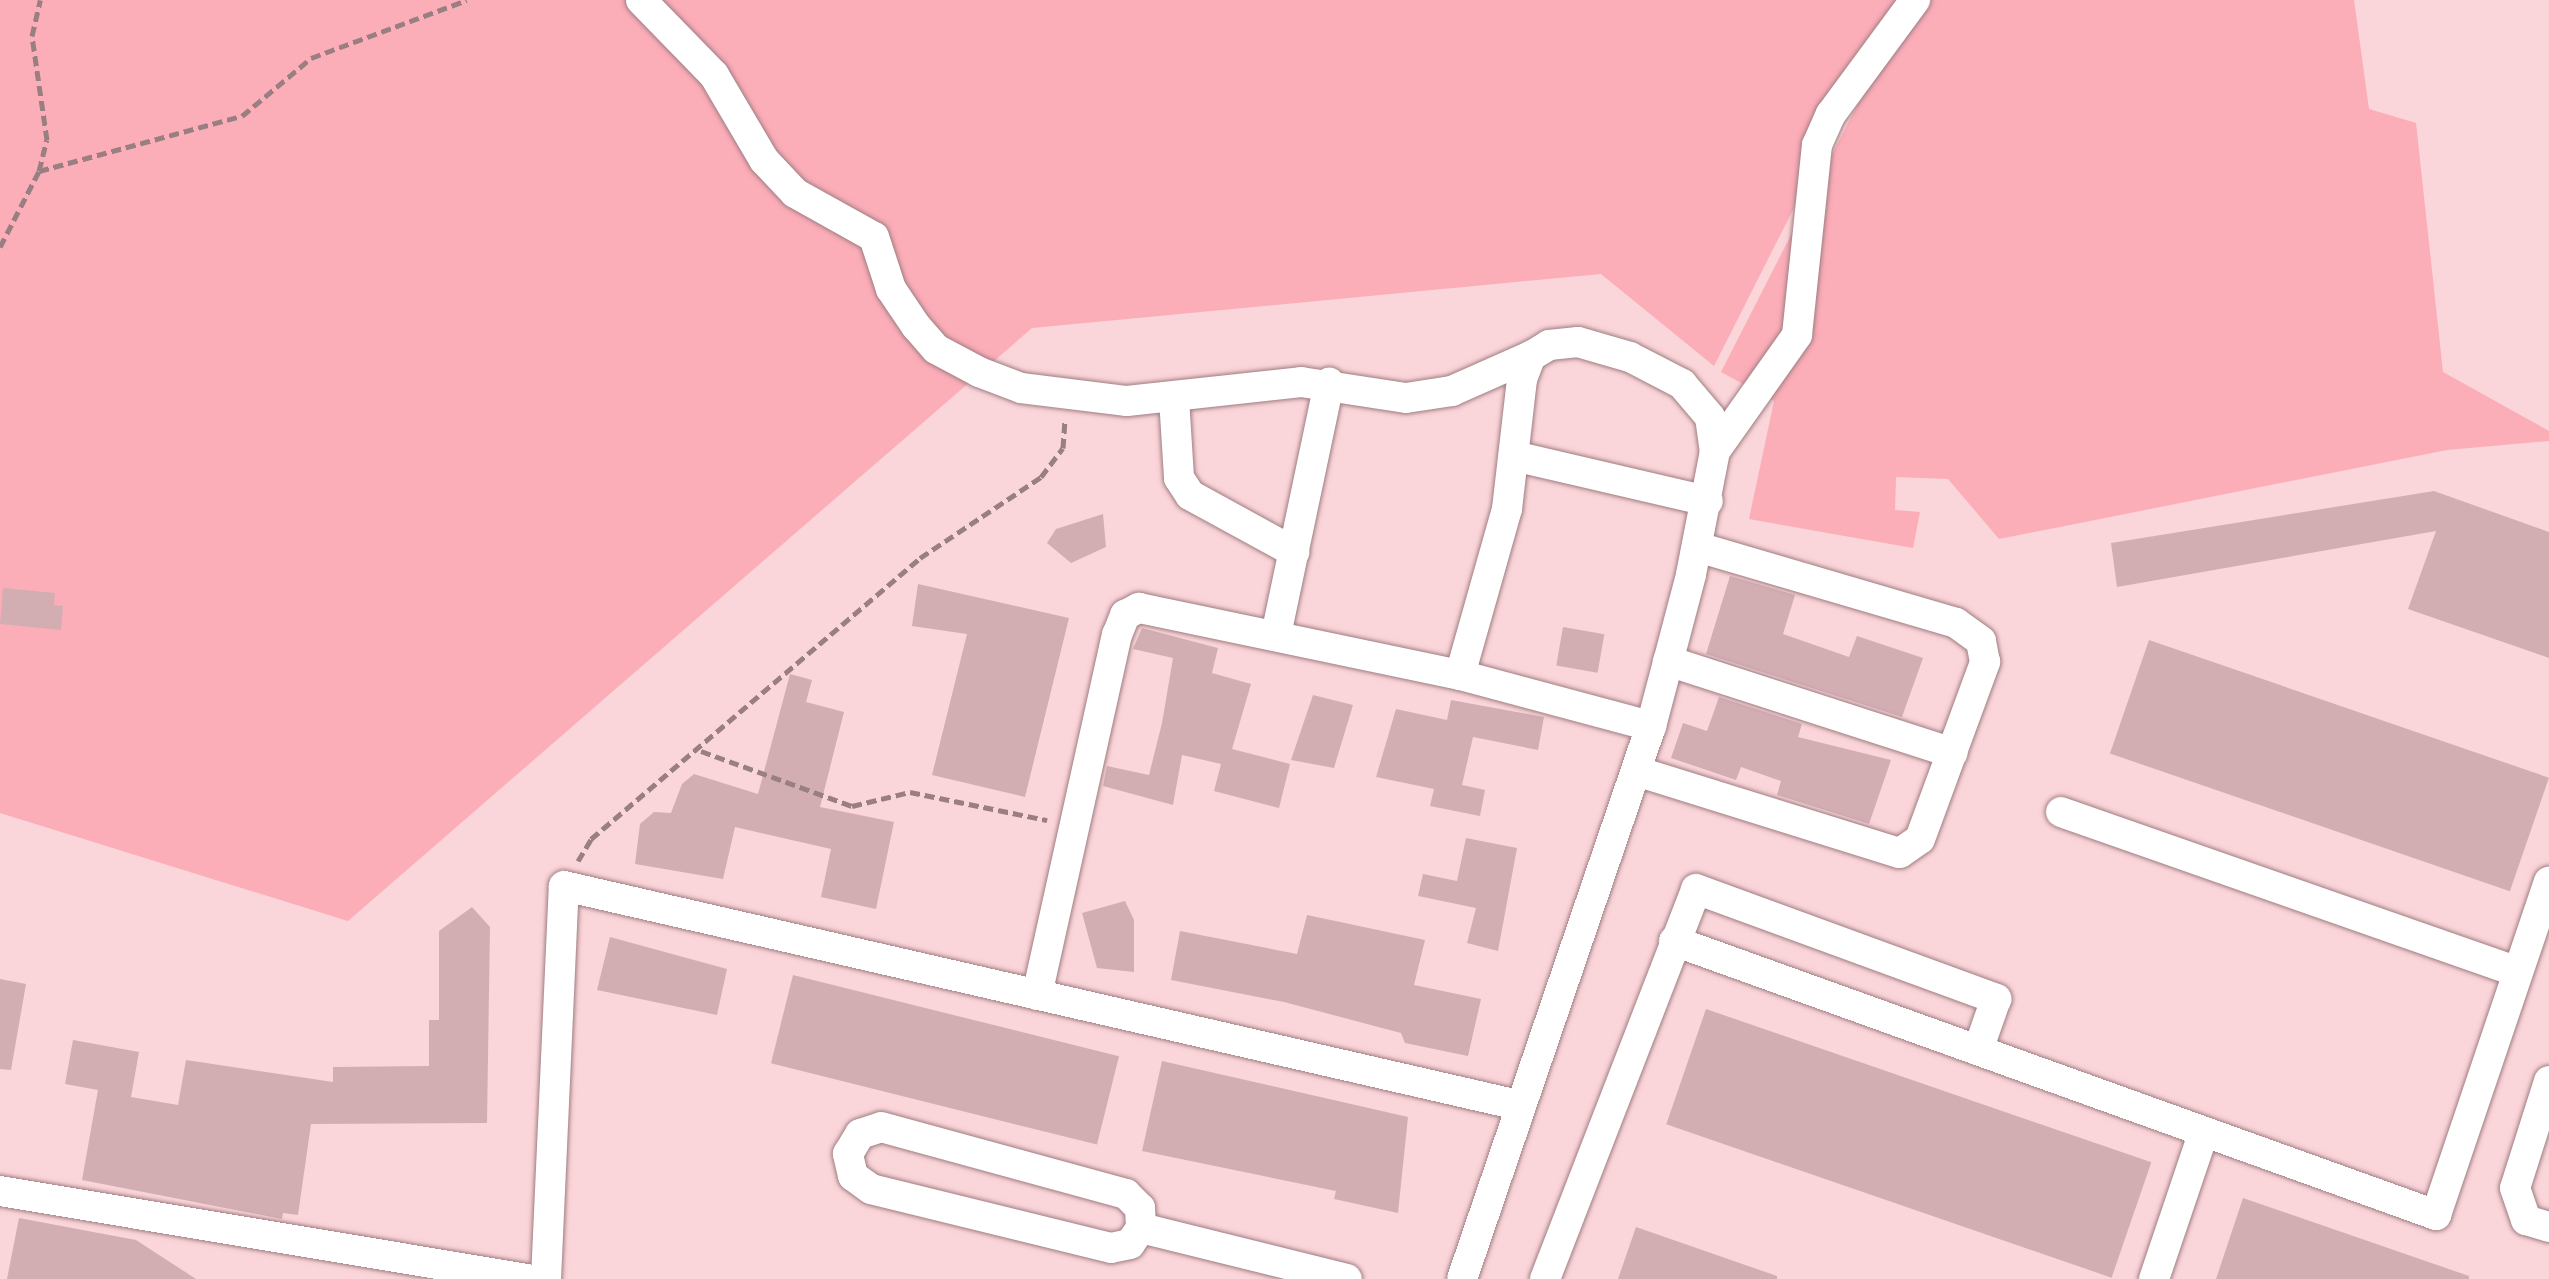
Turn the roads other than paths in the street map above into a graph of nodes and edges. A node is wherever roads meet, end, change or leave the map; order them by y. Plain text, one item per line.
1 (641, 0) edge
2 (1915, 0) edge
3 (1531, 356) junction
4 (1329, 384) junction
5 (1174, 398) junction
6 (1715, 452) junction
7 (1514, 456) junction
8 (1708, 501) junction
9 (1697, 547) junction
10 (1294, 552) junction
11 (1276, 636) junction
12 (1668, 661) junction
13 (1460, 674) junction
14 (1652, 726) junction
15 (1953, 753) junction
16 (1636, 771) junction
17 (2061, 812) dead end
18 (2549, 882) edge
19 (1674, 941) junction
20 (2516, 971) junction
21 (1037, 995) junction
22 (1978, 1050) junction
23 (2549, 1081) edge
24 (1518, 1105) junction
25 (2203, 1134) junction
26 (0, 1191) edge
27 (2549, 1227) edge
28 (1141, 1228) junction
29 (526, 1279) edge
30 (546, 1279) edge
31 (1347, 1279) edge
32 (1462, 1279) edge
33 (1545, 1279) edge
34 (2154, 1279) edge

1 - 5 street
2 - 6 street
3 - 4 street
3 - 6 street
3 - 7 street
4 - 5 street
4 - 10 street
5 - 10 street
6 - 8 street
7 - 8 street
7 - 13 street
8 - 9 street
9 - 12 street
9 - 15 street
10 - 11 street
11 - 13 street
11 - 21 street
12 - 14 street
12 - 15 street
13 - 14 street
14 - 16 street
15 - 16 street
16 - 24 street
17 - 20 street
18 - 20 street
19 - 22 street
19 - 22 street
19 - 33 street
20 - 25 street
21 - 24 street
21 - 30 street
22 - 25 street
23 - 27 street
24 - 32 street
25 - 34 street
26 - 29 street
28 - 28 street
28 - 31 street

